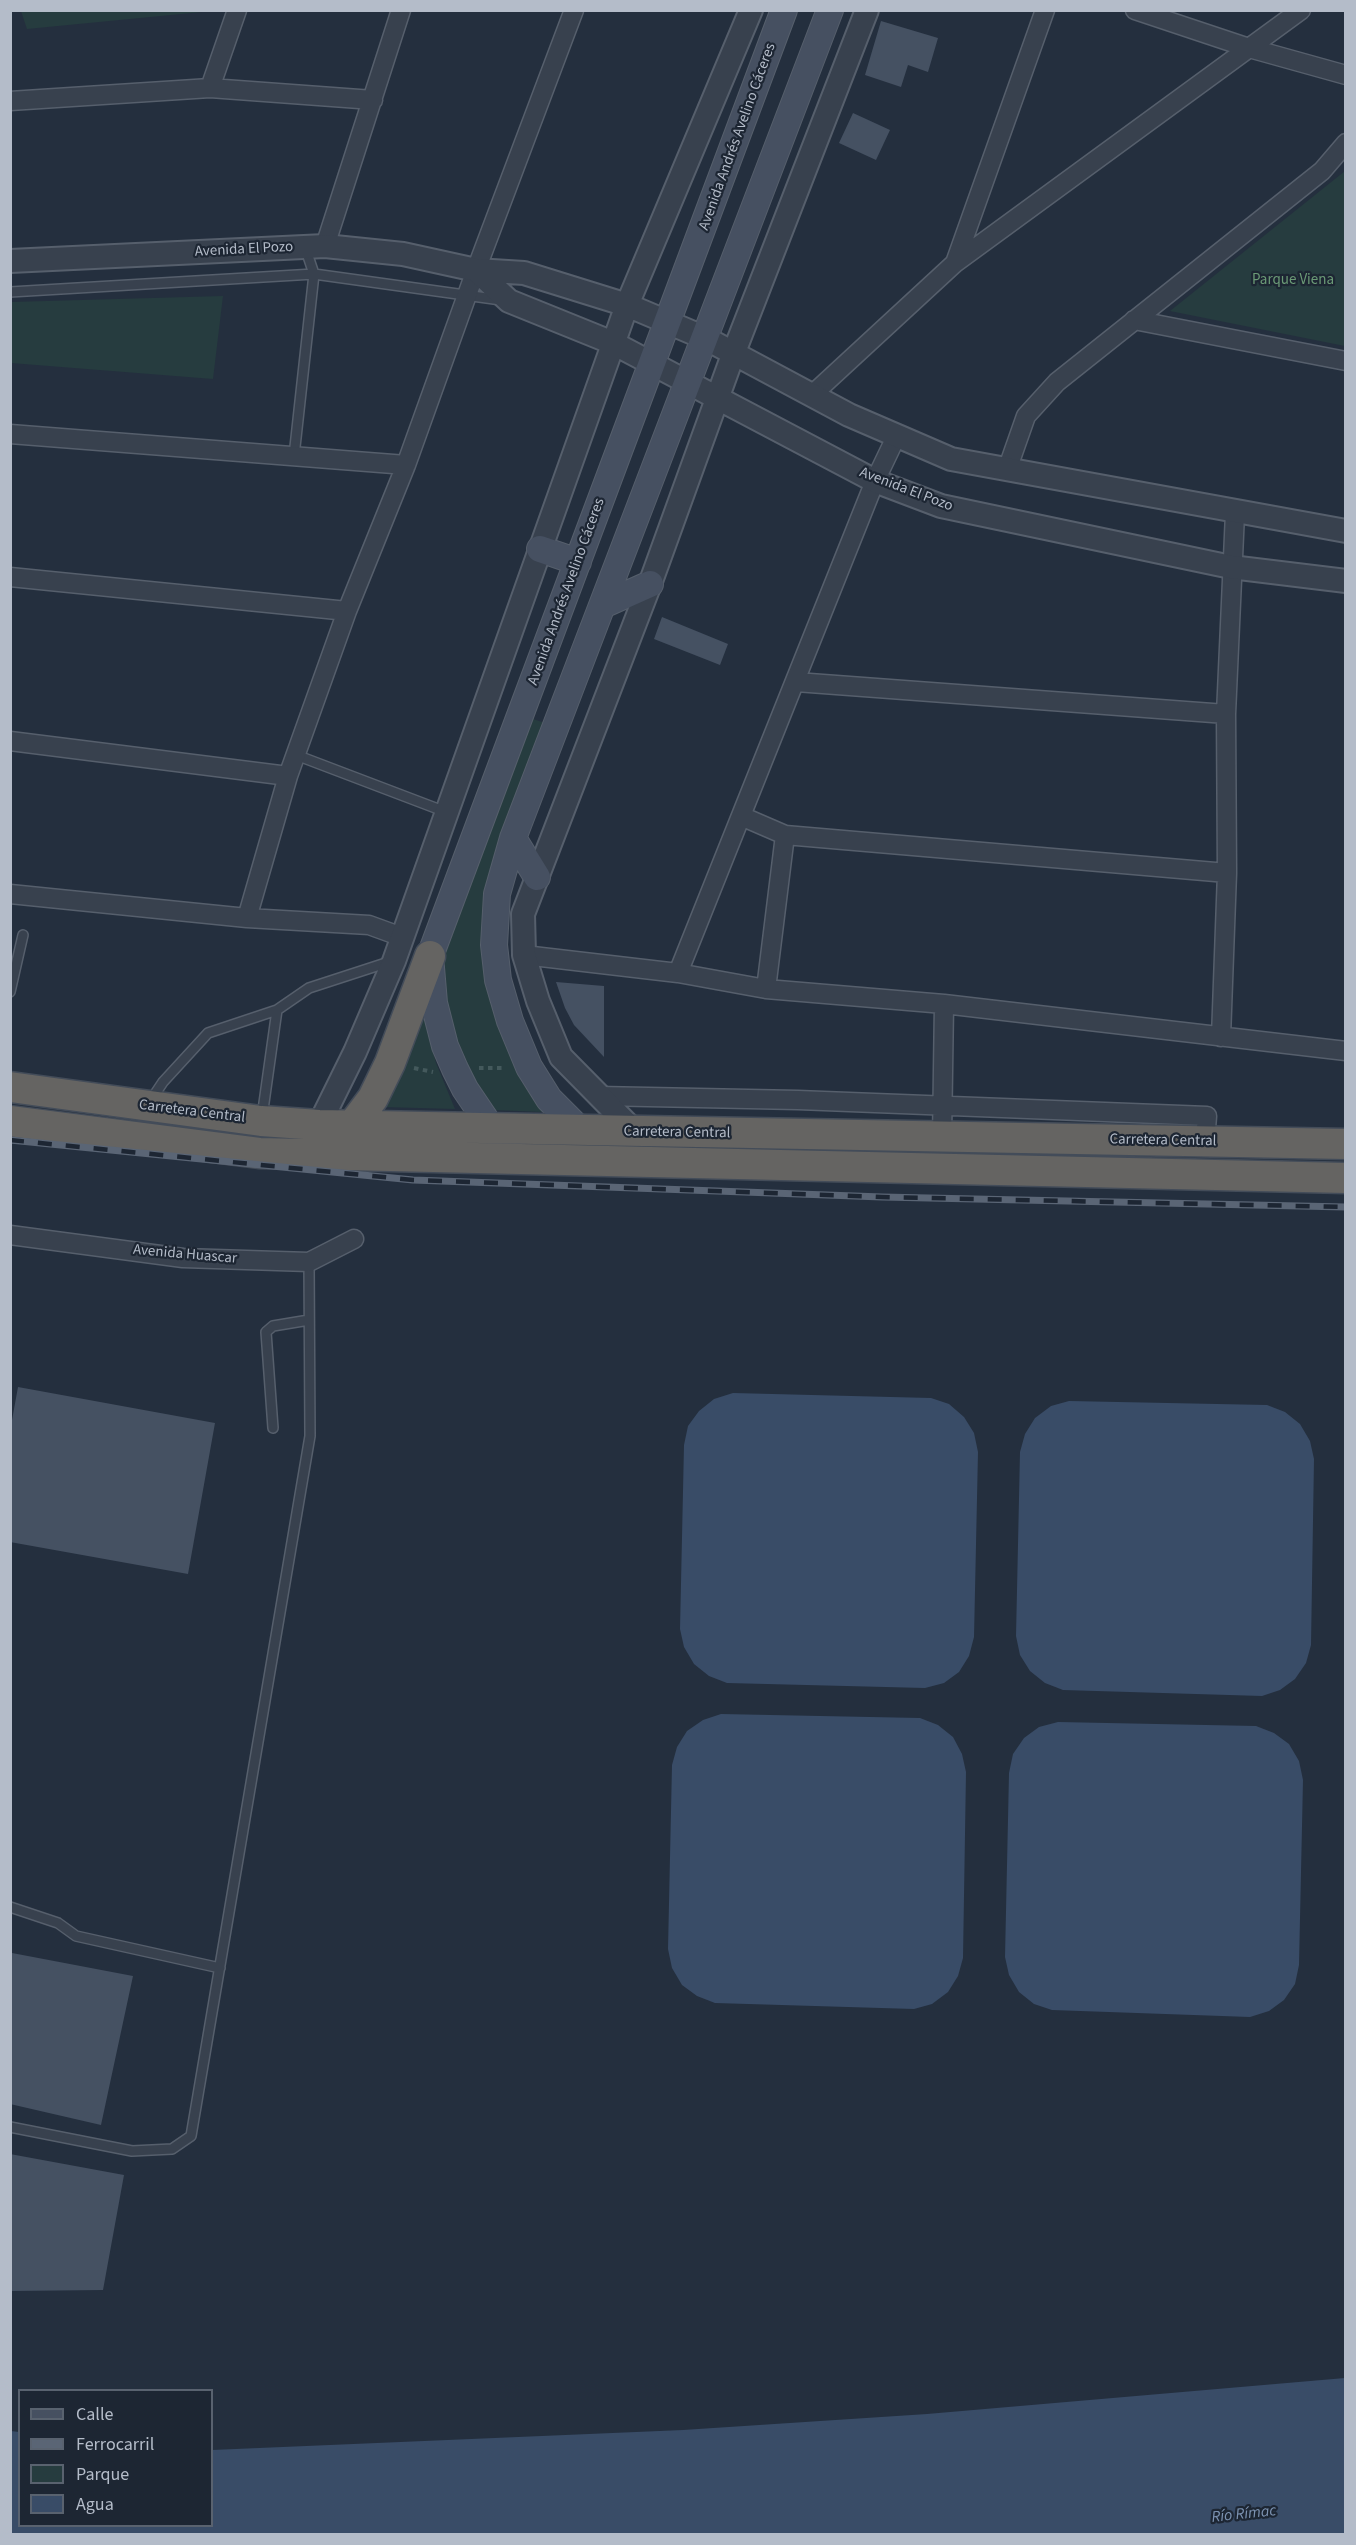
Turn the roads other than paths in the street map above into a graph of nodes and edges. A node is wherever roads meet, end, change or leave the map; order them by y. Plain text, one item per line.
1 (237, 10) edge
2 (401, 10) edge
3 (574, 10) edge
4 (751, 10) edge
5 (784, 10) edge
6 (830, 10) edge
7 (867, 10) edge
8 (1045, 10) edge
9 (1135, 10) edge
10 (1301, 10) edge
11 (1249, 48) junction
12 (1346, 75) edge
13 (210, 88) junction
14 (373, 100) junction
15 (10, 101) edge
16 (749, 107) junction
17 (787, 123) junction
18 (1346, 143) edge
19 (315, 247) junction
20 (10, 261) edge
21 (955, 263) junction
22 (476, 270) junction
23 (314, 274) junction
24 (10, 292) edge
25 (467, 297) junction
26 (509, 301) junction
27 (627, 305) junction
28 (1134, 320) junction
29 (668, 323) junction
30 (705, 338) junction
31 (613, 343) junction
32 (734, 352) junction
33 (1346, 362) edge
34 (650, 364) junction
35 (689, 381) junction
36 (813, 394) junction
37 (717, 397) junction
38 (10, 434) edge
39 (896, 437) junction
40 (294, 456) junction
41 (406, 465) junction
42 (1006, 470) junction
43 (875, 481) junction
44 (1235, 513) junction
45 (1346, 531) edge
46 (540, 549) junction
47 (578, 562) junction
48 (1231, 567) junction
49 (10, 577) edge
50 (1346, 581) edge
51 (650, 584) junction
52 (603, 605) junction
53 (347, 611) junction
54 (796, 682) junction
55 (526, 701) junction
56 (563, 710) junction
57 (1226, 714) junction
58 (10, 741) edge
59 (296, 755) junction
60 (288, 776) junction
61 (446, 812) junction
62 (741, 816) junction
63 (785, 835) junction
64 (513, 838) junction
65 (1227, 873) junction
66 (537, 877) junction
67 (10, 894) edge
68 (246, 918) junction
69 (22, 935) dead end
70 (402, 937) junction
71 (524, 955) junction
72 (430, 956) junction
73 (394, 961) junction
74 (678, 973) junction
75 (766, 989) junction
76 (10, 992) edge
77 (944, 1004) junction
78 (277, 1010) junction
79 (1221, 1037) junction
80 (1346, 1051) edge
81 (10, 1087) edge
82 (598, 1096) junction
83 (147, 1106) junction
84 (942, 1106) junction
85 (10, 1121) edge
86 (261, 1121) junction
87 (319, 1125) junction
88 (352, 1126) junction
89 (492, 1129) junction
90 (581, 1131) junction
91 (636, 1133) junction
92 (832, 1136) junction
93 (942, 1138) junction
94 (1205, 1142) junction
95 (1346, 1144) edge
96 (524, 1161) junction
97 (833, 1167) junction
98 (1346, 1178) edge
99 (10, 1235) edge
100 (354, 1239) dead end
101 (309, 1262) junction
102 (309, 1320) junction
103 (273, 1428) dead end
104 (10, 1907) edge
105 (220, 1968) junction
106 (10, 2127) edge

1 - 13 street
2 - 14 street
3 - 22 street
4 - 27 street
5 - 16 main road, Avenida Andrés Avelino Cáceres
6 - 17 main road
7 - 32 street
8 - 21 street
9 - 11 street
10 - 11 street
11 - 12 street
11 - 21 street
13 - 14 street
13 - 15 street
14 - 19 street
16 - 17 main road
16 - 29 main road, Avenida Andrés Avelino Cáceres
17 - 30 main road
18 - 28 street
19 - 20 street, Avenida El Pozo
19 - 22 street, Avenida El Pozo
19 - 23 lane
21 - 36 street
22 - 25 street
22 - 26 street, Avenida El Pozo
22 - 27 street, Avenida El Pozo
23 - 24 lane
23 - 25 lane
23 - 40 lane
25 - 26 lane
25 - 41 street
26 - 31 street, Avenida El Pozo
27 - 29 street, Avenida El Pozo
27 - 31 street
28 - 33 street
28 - 42 street
29 - 30 street, Avenida El Pozo
29 - 34 main road, Avenida Andrés Avelino Cáceres
30 - 32 street, Avenida El Pozo
30 - 35 main road
31 - 34 street, Avenida El Pozo
31 - 46 street
32 - 36 street, Avenida El Pozo
32 - 37 street
34 - 35 street, Avenida El Pozo
34 - 47 main road, Avenida Andrés Avelino Cáceres
35 - 37 street, Avenida El Pozo
35 - 52 main road
36 - 39 street, Avenida El Pozo
37 - 43 street, Avenida El Pozo
37 - 51 street
38 - 40 street
39 - 42 street, Avenida El Pozo
39 - 43 street
40 - 41 street
41 - 53 street
42 - 44 street, Avenida El Pozo
43 - 48 street, Avenida El Pozo
43 - 54 street
44 - 45 street, Avenida El Pozo
44 - 48 street
46 - 47 main road
46 - 61 street
47 - 55 main road, Avenida Andrés Avelino Cáceres
48 - 50 street, Avenida El Pozo
48 - 57 street
49 - 53 street
51 - 52 main road
51 - 66 street
52 - 56 main road
53 - 59 street
54 - 57 street
54 - 62 street
55 - 56 main road
55 - 72 main road, Avenida Andrés Avelino Cáceres
56 - 64 main road
57 - 65 street
58 - 60 street
59 - 60 street
59 - 61 lane
60 - 68 street
61 - 70 street
62 - 63 street
62 - 74 street
63 - 65 street
63 - 75 street
64 - 66 main road
64 - 90 main road
65 - 79 street
66 - 71 street
67 - 68 street
68 - 70 street
69 - 76 lane
70 - 73 street
71 - 74 street
71 - 82 street
72 - 88 highway
72 - 89 main road, Avenida Andrés Avelino Cáceres
73 - 78 lane
73 - 87 street
74 - 75 street
75 - 77 street
77 - 79 street
77 - 84 street
78 - 83 lane
78 - 86 lane
79 - 80 street
81 - 83 highway, Carretera Central
82 - 84 street
82 - 91 street
83 - 86 highway, Carretera Central
84 - 93 street
84 - 94 street
85 - 96 highway, Carretera Central
86 - 87 highway, Carretera Central
87 - 88 highway, Carretera Central
88 - 89 highway, Carretera Central
89 - 90 highway, Carretera Central
89 - 96 main road, Avenida Andrés Avelino Cáceres
90 - 91 highway, Carretera Central
91 - 92 highway, Carretera Central
92 - 93 highway, Carretera Central
92 - 97 highway
93 - 94 highway, Carretera Central
94 - 95 highway, Carretera Central
96 - 97 highway, Carretera Central
97 - 98 highway, Carretera Central
99 - 101 street, Avenida Huascar
100 - 101 street, Avenida Huascar
101 - 102 lane
102 - 103 lane
102 - 105 lane
104 - 105 lane
105 - 106 lane

